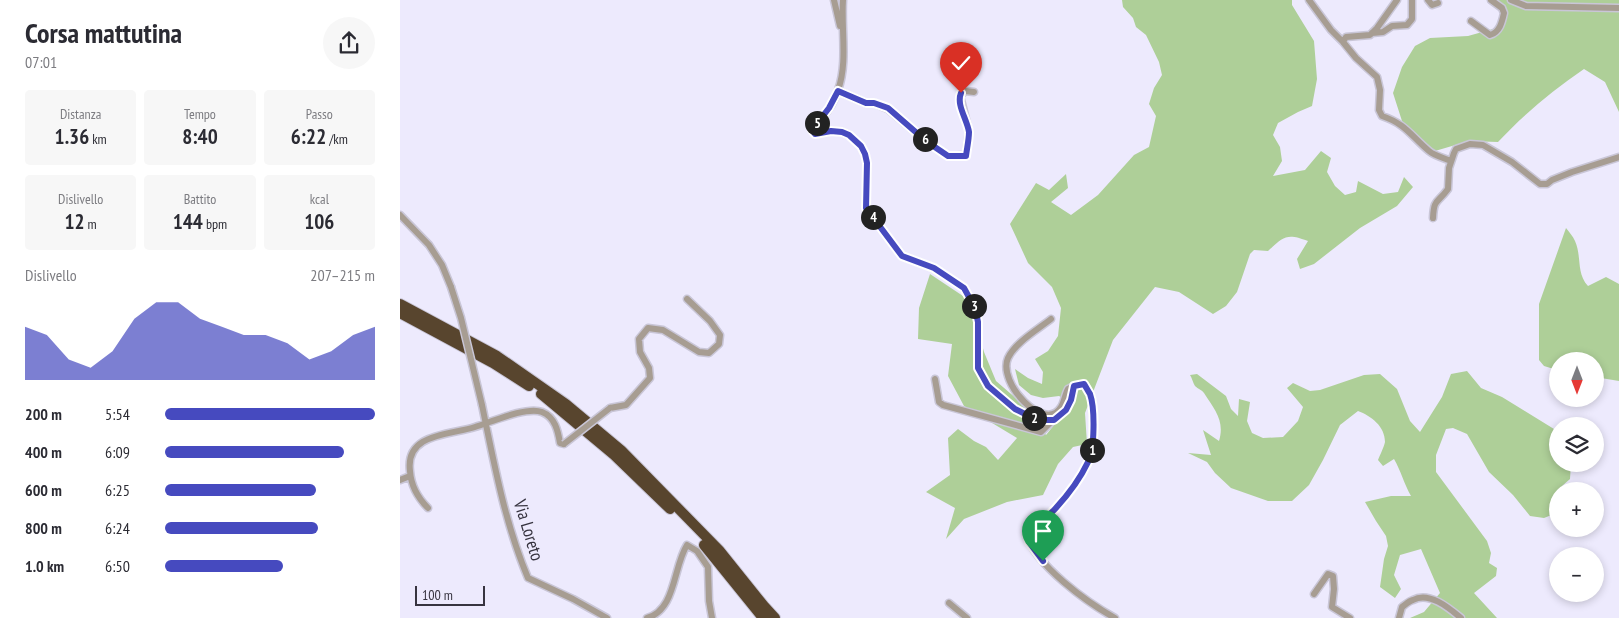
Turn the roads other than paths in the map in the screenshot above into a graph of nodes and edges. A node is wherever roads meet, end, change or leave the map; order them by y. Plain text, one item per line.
1 (834, 0) edge
2 (843, 0) edge
3 (1309, 0) edge
4 (1397, 0) edge
5 (1412, 0) edge
6 (1428, 0) edge
7 (1491, 0) edge
8 (1511, 0) edge
9 (1438, 4) dead end
10 (1619, 8) edge
11 (1471, 21) dead end
12 (1372, 33) junction
13 (842, 34) junction
14 (1343, 42) junction
15 (838, 91) junction
16 (974, 92) dead end
17 (1619, 157) edge
18 (1451, 161) junction
19 (400, 215) edge
20 (1433, 218) dead end
21 (687, 299) dead end
22 (400, 304) edge
23 (400, 313) edge
24 (1051, 319) dead end
25 (495, 360) junction
26 (935, 379) dead end
27 (1074, 386) junction
28 (1054, 420) junction
29 (486, 424) junction
30 (410, 476) junction
31 (400, 480) edge
32 (428, 508) dead end
33 (1314, 594) dead end
34 (949, 603) dead end
35 (607, 618) edge
36 (647, 618) edge
37 (712, 618) edge
38 (763, 618) edge
39 (775, 618) edge
40 (967, 618) edge
41 (1115, 618) edge
42 (1350, 618) edge
43 (1399, 618) edge
44 (1461, 618) edge

1 - 13 street
2 - 13 street
3 - 14 street
4 - 12 street
5 - 12 street
6 - 9 street
7 - 11 street
8 - 10 street
12 - 14 street
13 - 15 street
14 - 18 street
15 - 16 street
15 - 28 street
17 - 18 street
18 - 20 street
19 - 29 street, Via Loreto, bridge
21 - 29 street, bridge
22 - 25 highway
23 - 25 highway
24 - 27 street
25 - 38 highway
25 - 39 highway
26 - 28 street
27 - 28 street
27 - 41 street
29 - 30 street
29 - 35 street, Via Loreto
30 - 31 street
30 - 32 street
33 - 42 street
34 - 40 street
36 - 37 street
43 - 44 street

